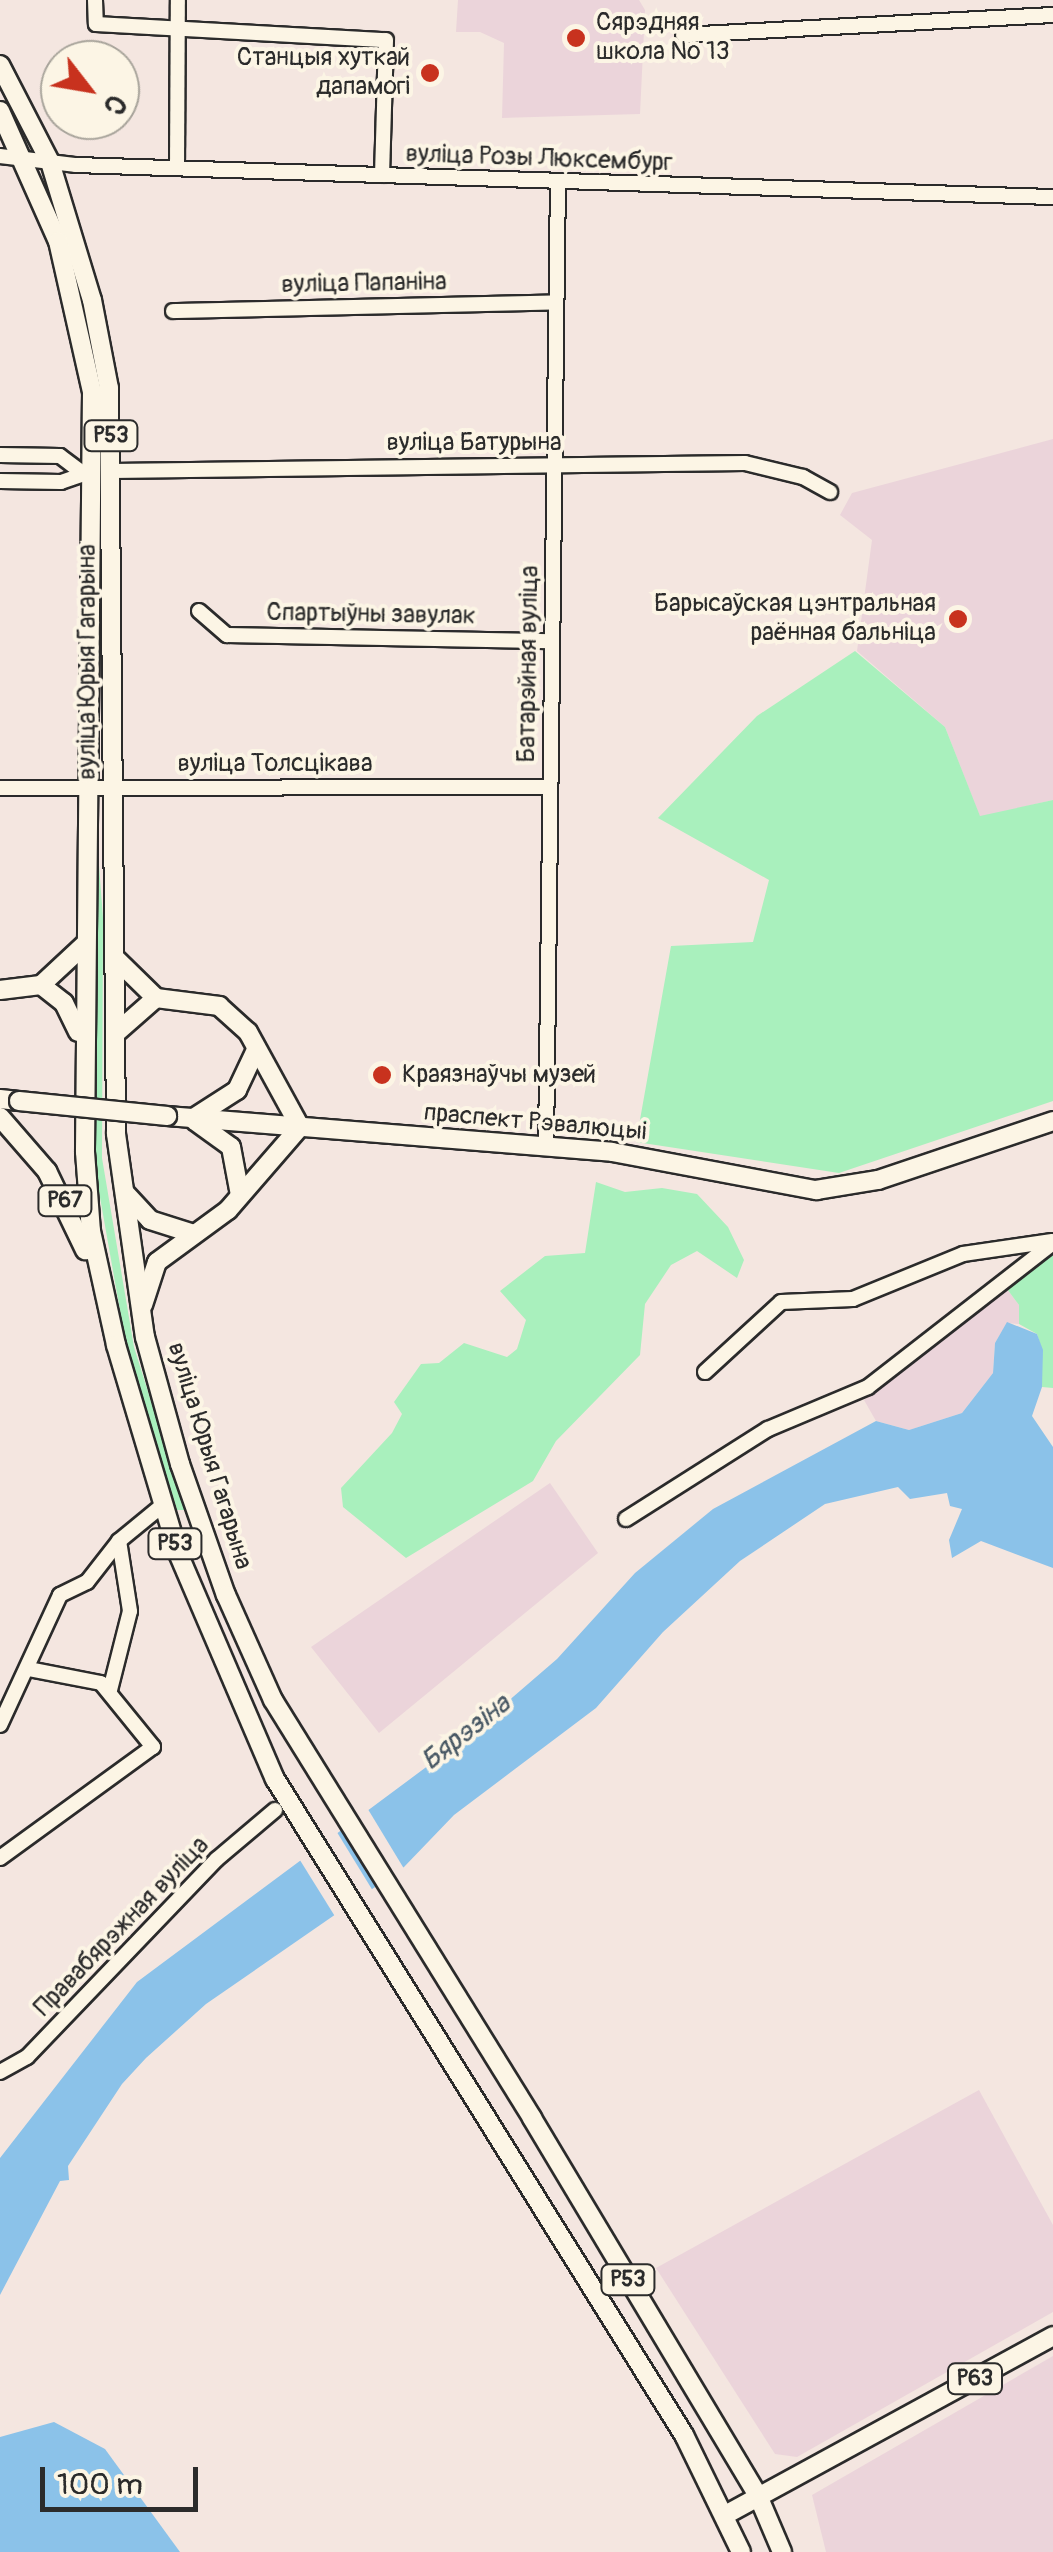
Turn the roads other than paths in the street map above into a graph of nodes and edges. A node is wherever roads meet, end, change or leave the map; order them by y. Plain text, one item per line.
1 (95, 0) edge
2 (178, 0) edge
3 (1053, 14) edge
4 (178, 26) junction
5 (683, 36) dead end
6 (0, 65) edge
7 (0, 111) edge
8 (0, 148) edge
9 (0, 156) edge
10 (24, 159) junction
11 (50, 162) junction
12 (177, 166) junction
13 (382, 175) junction
14 (558, 182) junction
15 (1053, 197) edge
16 (556, 302) junction
17 (173, 311) dead end
18 (0, 455) edge
19 (554, 462) junction
20 (112, 471) junction
21 (87, 472) junction
22 (0, 481) edge
23 (830, 492) dead end
24 (199, 611) dead end
25 (552, 641) junction
26 (89, 786) junction
27 (114, 786) junction
28 (0, 788) edge
29 (550, 788) junction
30 (84, 946) junction
31 (114, 956) junction
32 (40, 985) junction
33 (0, 990) edge
34 (156, 998) junction
35 (116, 1033) junction
36 (82, 1046) junction
37 (255, 1052) junction
38 (8, 1098) edge
39 (0, 1117) edge
40 (190, 1118) junction
41 (1053, 1120) edge
42 (300, 1127) junction
43 (546, 1147) junction
44 (126, 1193) junction
45 (240, 1194) junction
46 (191, 1233) junction
47 (1053, 1242) edge
48 (108, 1297) junction
49 (141, 1311) junction
50 (705, 1372) dead end
51 (164, 1504) junction
52 (626, 1519) dead end
53 (119, 1540) junction
54 (29, 1670) junction
55 (110, 1690) junction
56 (0, 1725) edge
57 (275, 1810) dead end
58 (0, 1858) edge
59 (0, 2072) edge
60 (1053, 2336) edge
61 (759, 2498) junction
62 (725, 2515) junction
63 (741, 2552) edge
64 (782, 2552) edge

1 - 4 street
2 - 4 street
3 - 5 street
4 - 12 street
4 - 13 street
6 - 11 main road, вуліца Юрыя Гагарына / Р53
7 - 10 main road, вуліца Юрыя Гагарына / Р53
8 - 10 street
9 - 10 street, вуліца Розы Люксембург
10 - 11 street, вуліца Розы Люксембург
10 - 21 main road, вуліца Юрыя Гагарына / Р53
11 - 12 street, вуліца Розы Люксембург
11 - 20 main road, вуліца Юрыя Гагарына / Р53
12 - 13 street, вуліца Розы Люксембург
13 - 14 street, вуліца Розы Люксембург
14 - 15 street, вуліца Розы Люксембург
14 - 16 street, Батарэйная вуліца
16 - 17 street, вуліца Папаніна
16 - 19 street, Батарэйная вуліца
18 - 21 street
19 - 20 street, вуліца Батурына
19 - 23 street, вуліца Батурына
19 - 25 street, Батарэйная вуліца
20 - 27 main road, вуліца Юрыя Гагарына / Р53
21 - 22 street
21 - 26 main road, вуліца Юрыя Гагарына / Р53
24 - 25 street, Спартыўны завулак
25 - 29 street, Батарэйная вуліца
26 - 27 street, вуліца Толсцікава
26 - 28 street, вуліца Толсцікава
26 - 30 main road, вуліца Юрыя Гагарына / Р53
27 - 29 street, вуліца Толсцікава
27 - 31 main road, вуліца Юрыя Гагарына / Р53
29 - 43 street, Батарэйная вуліца
30 - 32 main road
30 - 36 main road, вуліца Юрыя Гагарына / Р53
31 - 34 main road
31 - 35 main road, вуліца Юрыя Гагарына / Р53
32 - 33 main road
32 - 36 main road
34 - 35 main road
34 - 37 main road
35 - 44 main road, вуліца Юрыя Гагарына / Р53
36 - 48 main road, вуліца Юрыя Гагарына / Р53
37 - 40 main road
37 - 42 main road
38 - 40 main road, праспект Рэвалюцыі, bridge
39 - 48 main road, Р67
40 - 42 main road, праспект Рэвалюцыі
40 - 45 main road
41 - 43 main road, праспект Рэвалюцыі
42 - 43 main road, праспект Рэвалюцыі
42 - 45 main road
44 - 46 main road, Р67
44 - 49 main road, вуліца Юрыя Гагарына / Р53
45 - 46 main road
46 - 49 main road
47 - 50 street
47 - 52 street
48 - 51 main road, вуліца Юрыя Гагарына / Р53
49 - 61 main road, вуліца Юрыя Гагарына / Р53
51 - 53 street
51 - 62 main road, вуліца Юрыя Гагарына / Р53
53 - 54 street
53 - 55 street
54 - 55 street
54 - 56 street
55 - 58 street
57 - 59 street, Правабярэжная вуліца
60 - 61 main road, Р63
61 - 62 main road, Р63
61 - 64 main road, вуліца Юрыя Гагарына / Р53
62 - 63 main road, вуліца Юрыя Гагарына / Р53

